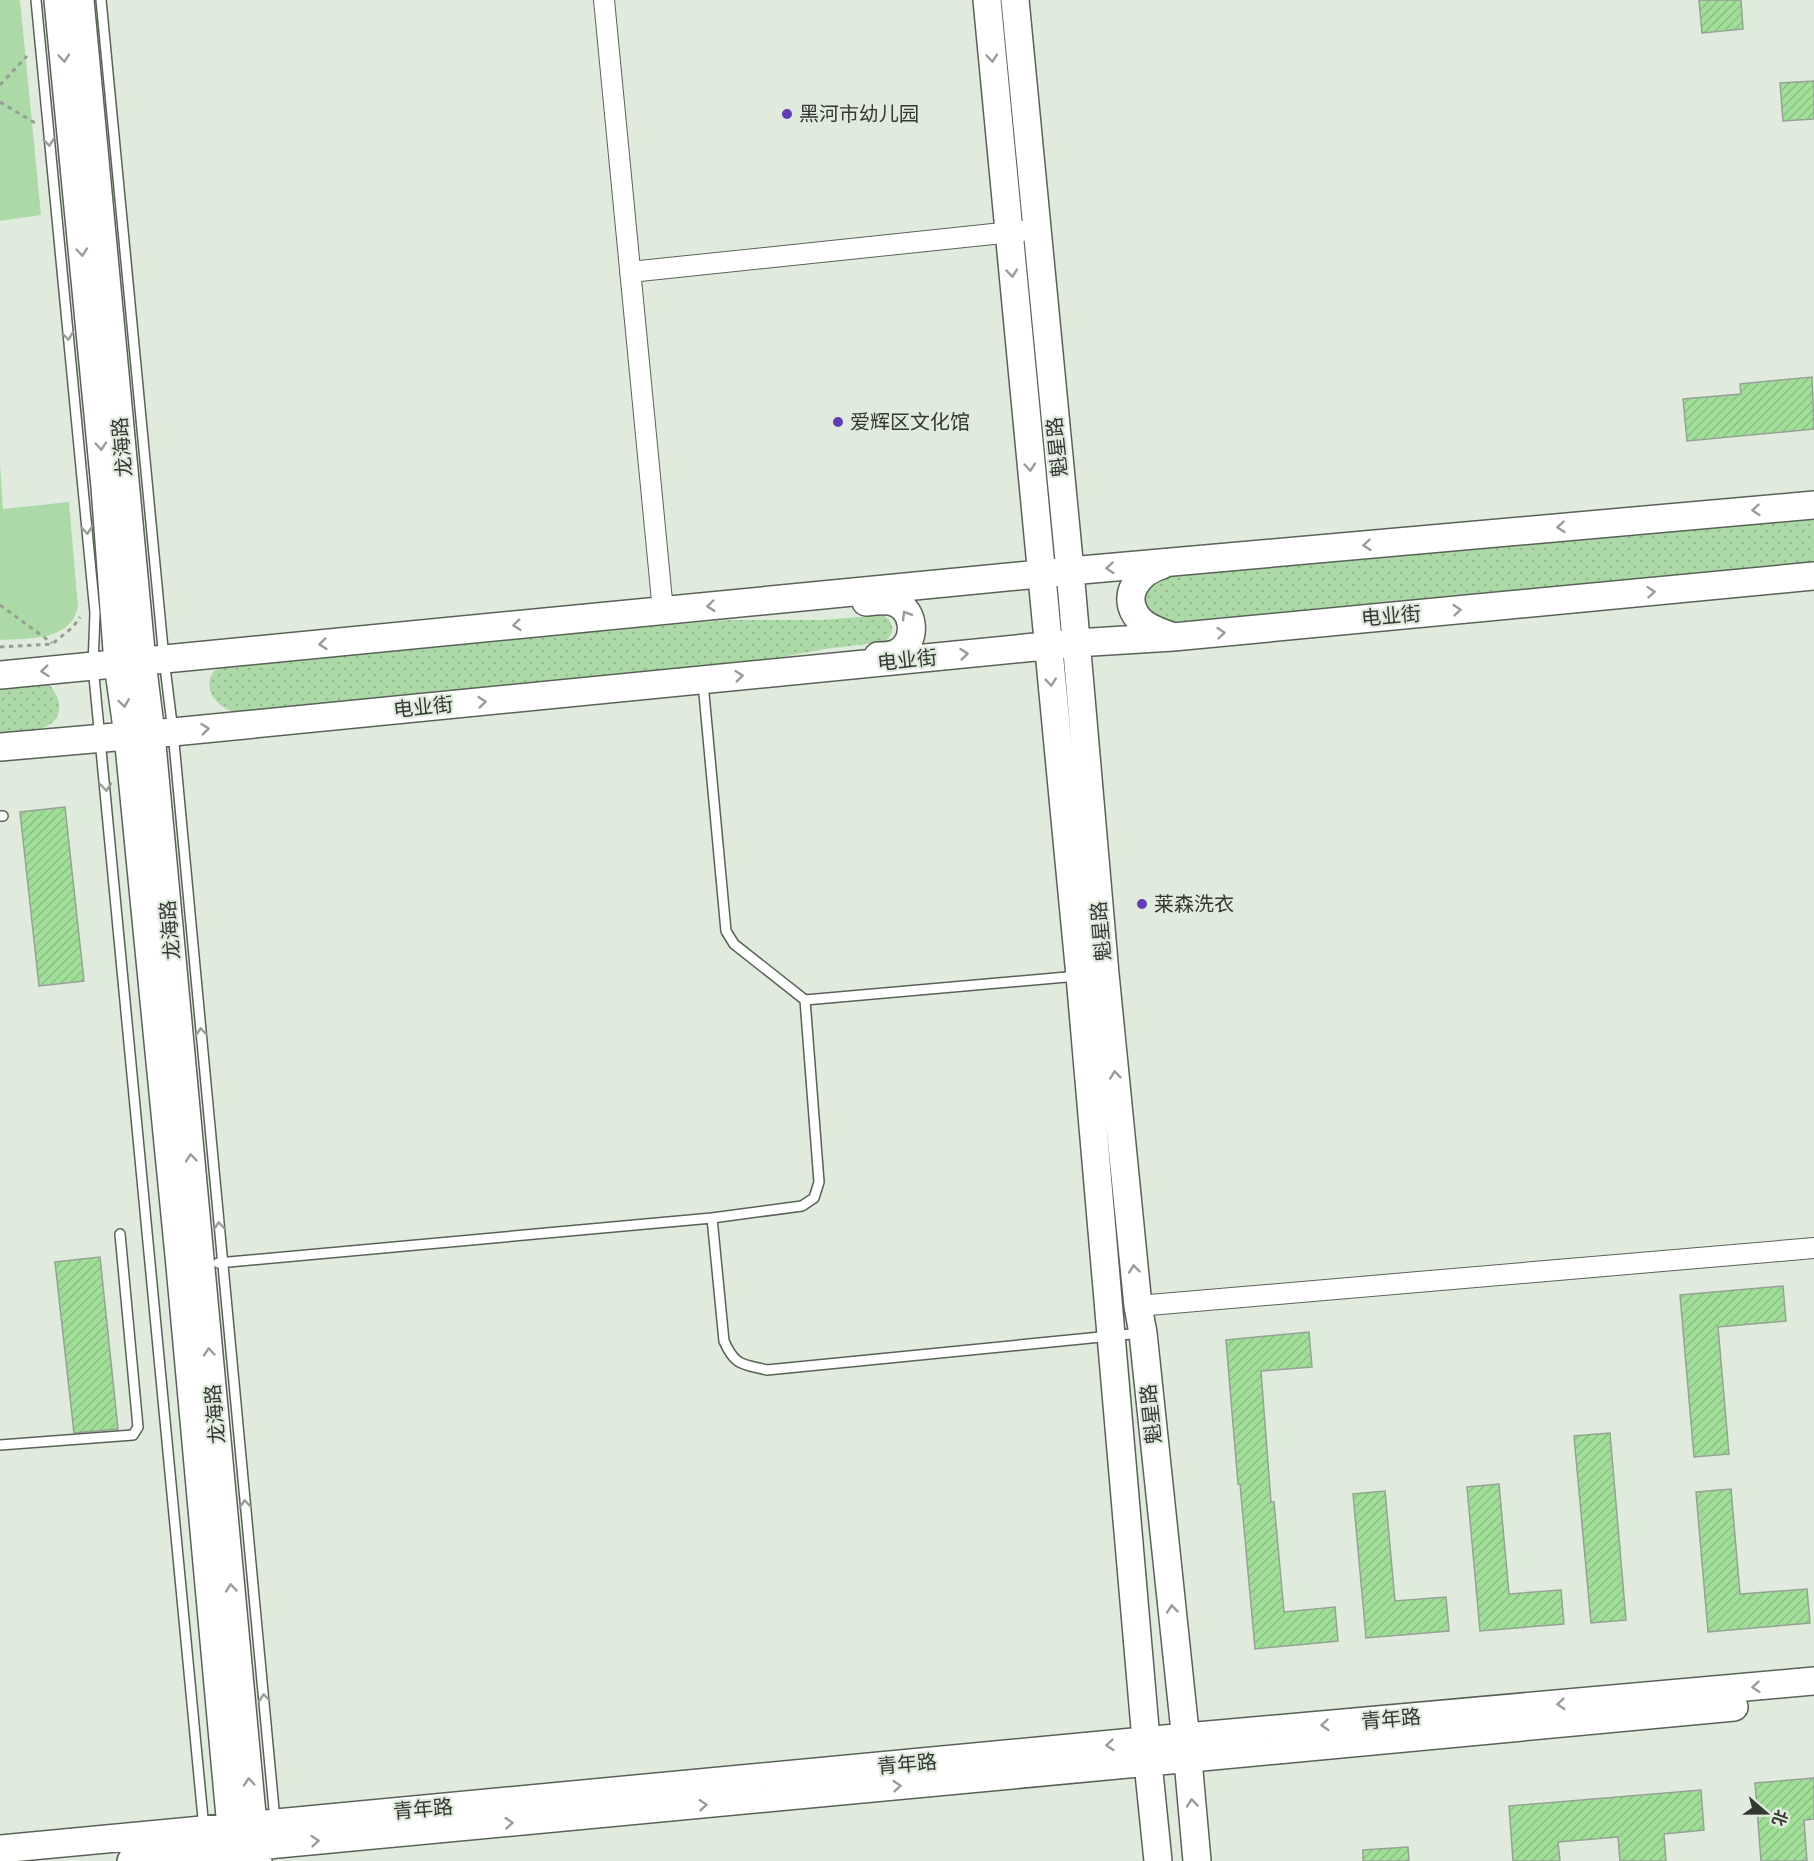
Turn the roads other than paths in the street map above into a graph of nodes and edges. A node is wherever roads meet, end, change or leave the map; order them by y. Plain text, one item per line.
1 (36, 0) edge
2 (58, 0) edge
3 (80, 0) edge
4 (101, 0) edge
5 (604, 0) edge
6 (987, 0) edge
7 (1015, 0) edge
8 (1036, 229) junction
9 (1008, 232) junction
10 (630, 272) junction
11 (1814, 505) edge
12 (1172, 562) junction
13 (1070, 571) junction
14 (1040, 574) junction
15 (1814, 576) edge
16 (769, 600) junction
17 (663, 610) junction
18 (1173, 637) junction
19 (1076, 643) junction
20 (1047, 645) junction
21 (130, 663) junction
22 (780, 672) junction
23 (0, 675) edge
24 (703, 680) junction
25 (151, 734) junction
26 (101, 738) junction
27 (0, 747) edge
28 (1092, 975) junction
29 (805, 1000) junction
30 (712, 1218) junction
31 (120, 1233) dead end
32 (1814, 1248) edge
33 (201, 1264) junction
34 (1138, 1306) junction
35 (1143, 1333) junction
36 (1112, 1336) junction
37 (0, 1445) edge
38 (1814, 1681) edge
39 (1814, 1700) edge
40 (1187, 1748) junction
41 (1147, 1752) junction
42 (255, 1844) edge
43 (205, 1846) edge
44 (0, 1849) edge
45 (131, 1861) edge
46 (1158, 1861) edge
47 (1197, 1861) edge

1 -> 21 lane
2 -> 21 street, 龙海路
3 - 21 street, 龙海路
4 - 21 lane
5 - 10 street
6 -> 9 street, 魁星路
7 - 8 street, 魁星路
8 - 9 street
8 - 13 street, 魁星路
9 - 10 street
9 -> 14 street, 魁星路
10 - 17 street
11 -> 12 street
12 -> 13 street
12 - 18 street
13 - 14 street
13 - 19 street, 魁星路
14 - 16 street
14 - 20 street, 魁星路
18 -> 15 street, 电业街
16 -> 17 street
22 -> 16 street
17 -> 21 street
18 - 19 street, 电业街
19 - 20 street, 电业街
19 - 28 street, 魁星路
22 -> 20 street, 电业街
20 -> 28 street, 魁星路
21 -> 23 street
21 - 25 street, 龙海路
21 - 25 lane
21 - 26 lane
24 -> 22 street, 电业街
25 -> 24 street, 电业街
24 - 29 lane
25 - 26 street, 电业街
25 - 33 street, 龙海路
33 -> 25 lane
26 - 27 street, 电业街
26 -> 43 lane
28 - 29 lane
34 -> 28 street, 魁星路
28 - 36 street, 魁星路
29 - 30 lane
30 - 33 lane
30 - 36 lane
31 - 37 lane
32 - 34 street
33 - 42 street, 龙海路
34 - 35 street, 魁星路
35 - 36 lane
40 -> 35 street, 魁星路
36 - 41 street, 魁星路
38 -> 40 street, 青年路
39 - 40 street, 青年路
40 - 41 street, 青年路
47 -> 40 street, 魁星路
41 - 42 street, 青年路
41 - 46 street, 魁星路
42 - 43 street, 青年路
43 - 44 street, 青年路
43 - 45 street, 青年路

